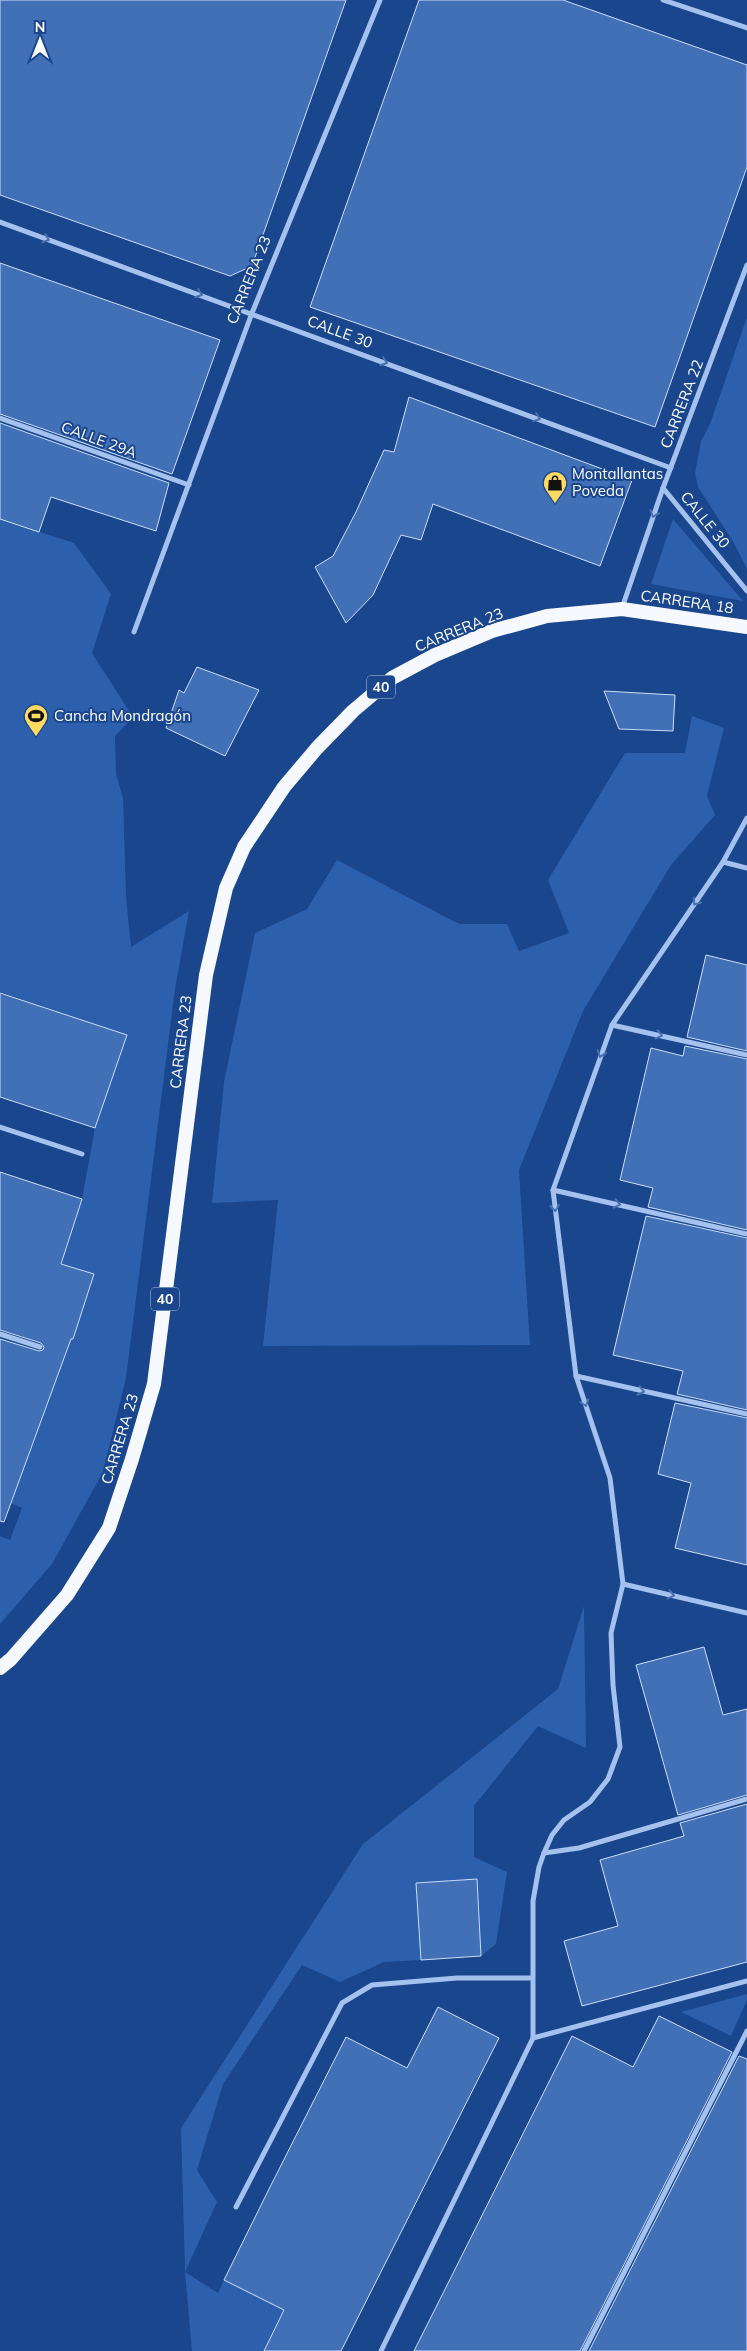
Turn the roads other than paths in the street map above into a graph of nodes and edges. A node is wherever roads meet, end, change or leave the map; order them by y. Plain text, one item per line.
1 (380, 0) edge
2 (663, 0) edge
3 (747, 28) edge
4 (0, 222) edge
5 (747, 265) edge
6 (252, 314) junction
7 (0, 418) edge
8 (671, 468) junction
9 (189, 485) junction
10 (663, 488) junction
11 (747, 591) edge
12 (622, 609) junction
13 (747, 627) edge
14 (134, 632) dead end
15 (747, 818) edge
16 (723, 862) junction
17 (747, 868) edge
18 (612, 1024) junction
19 (747, 1055) edge
20 (0, 1127) edge
21 (82, 1154) dead end
22 (553, 1190) junction
23 (747, 1234) edge
24 (0, 1334) edge
25 (40, 1347) dead end
26 (576, 1376) junction
27 (747, 1414) edge
28 (624, 1584) junction
29 (747, 1613) edge
30 (0, 1668) edge
31 (747, 1799) edge
32 (544, 1853) junction
33 (532, 1978) junction
34 (747, 1980) edge
35 (747, 2032) edge
36 (533, 2038) junction
37 (236, 2208) dead end
38 (381, 2351) edge
39 (584, 2351) edge

1 - 6 street, CARRERA 23
2 - 3 street
4 -> 6 street, CALLE 30
5 - 8 street, CARRERA 22
6 -> 8 street, CALLE 30
6 - 9 street, CARRERA 23
7 - 9 street, CALLE 29A
8 - 10 street, CARRERA 22
9 - 14 street, CARRERA 23
10 - 11 street, CALLE 30
10 -> 12 street, CARRERA 22
12 - 13 highway, CARRERA 18 / 40
12 - 30 highway, CARRERA 23 / 40
15 - 16 street
16 - 17 street
16 -> 18 street
18 -> 19 street
18 -> 22 street
20 - 21 street
22 -> 23 street
22 -> 26 street
24 - 25 street
26 -> 27 street
26 -> 28 street
28 -> 29 street
28 - 32 street
31 - 32 street
32 - 33 street
33 - 36 street
33 - 37 street
34 - 36 street
35 - 39 street
36 - 38 street

